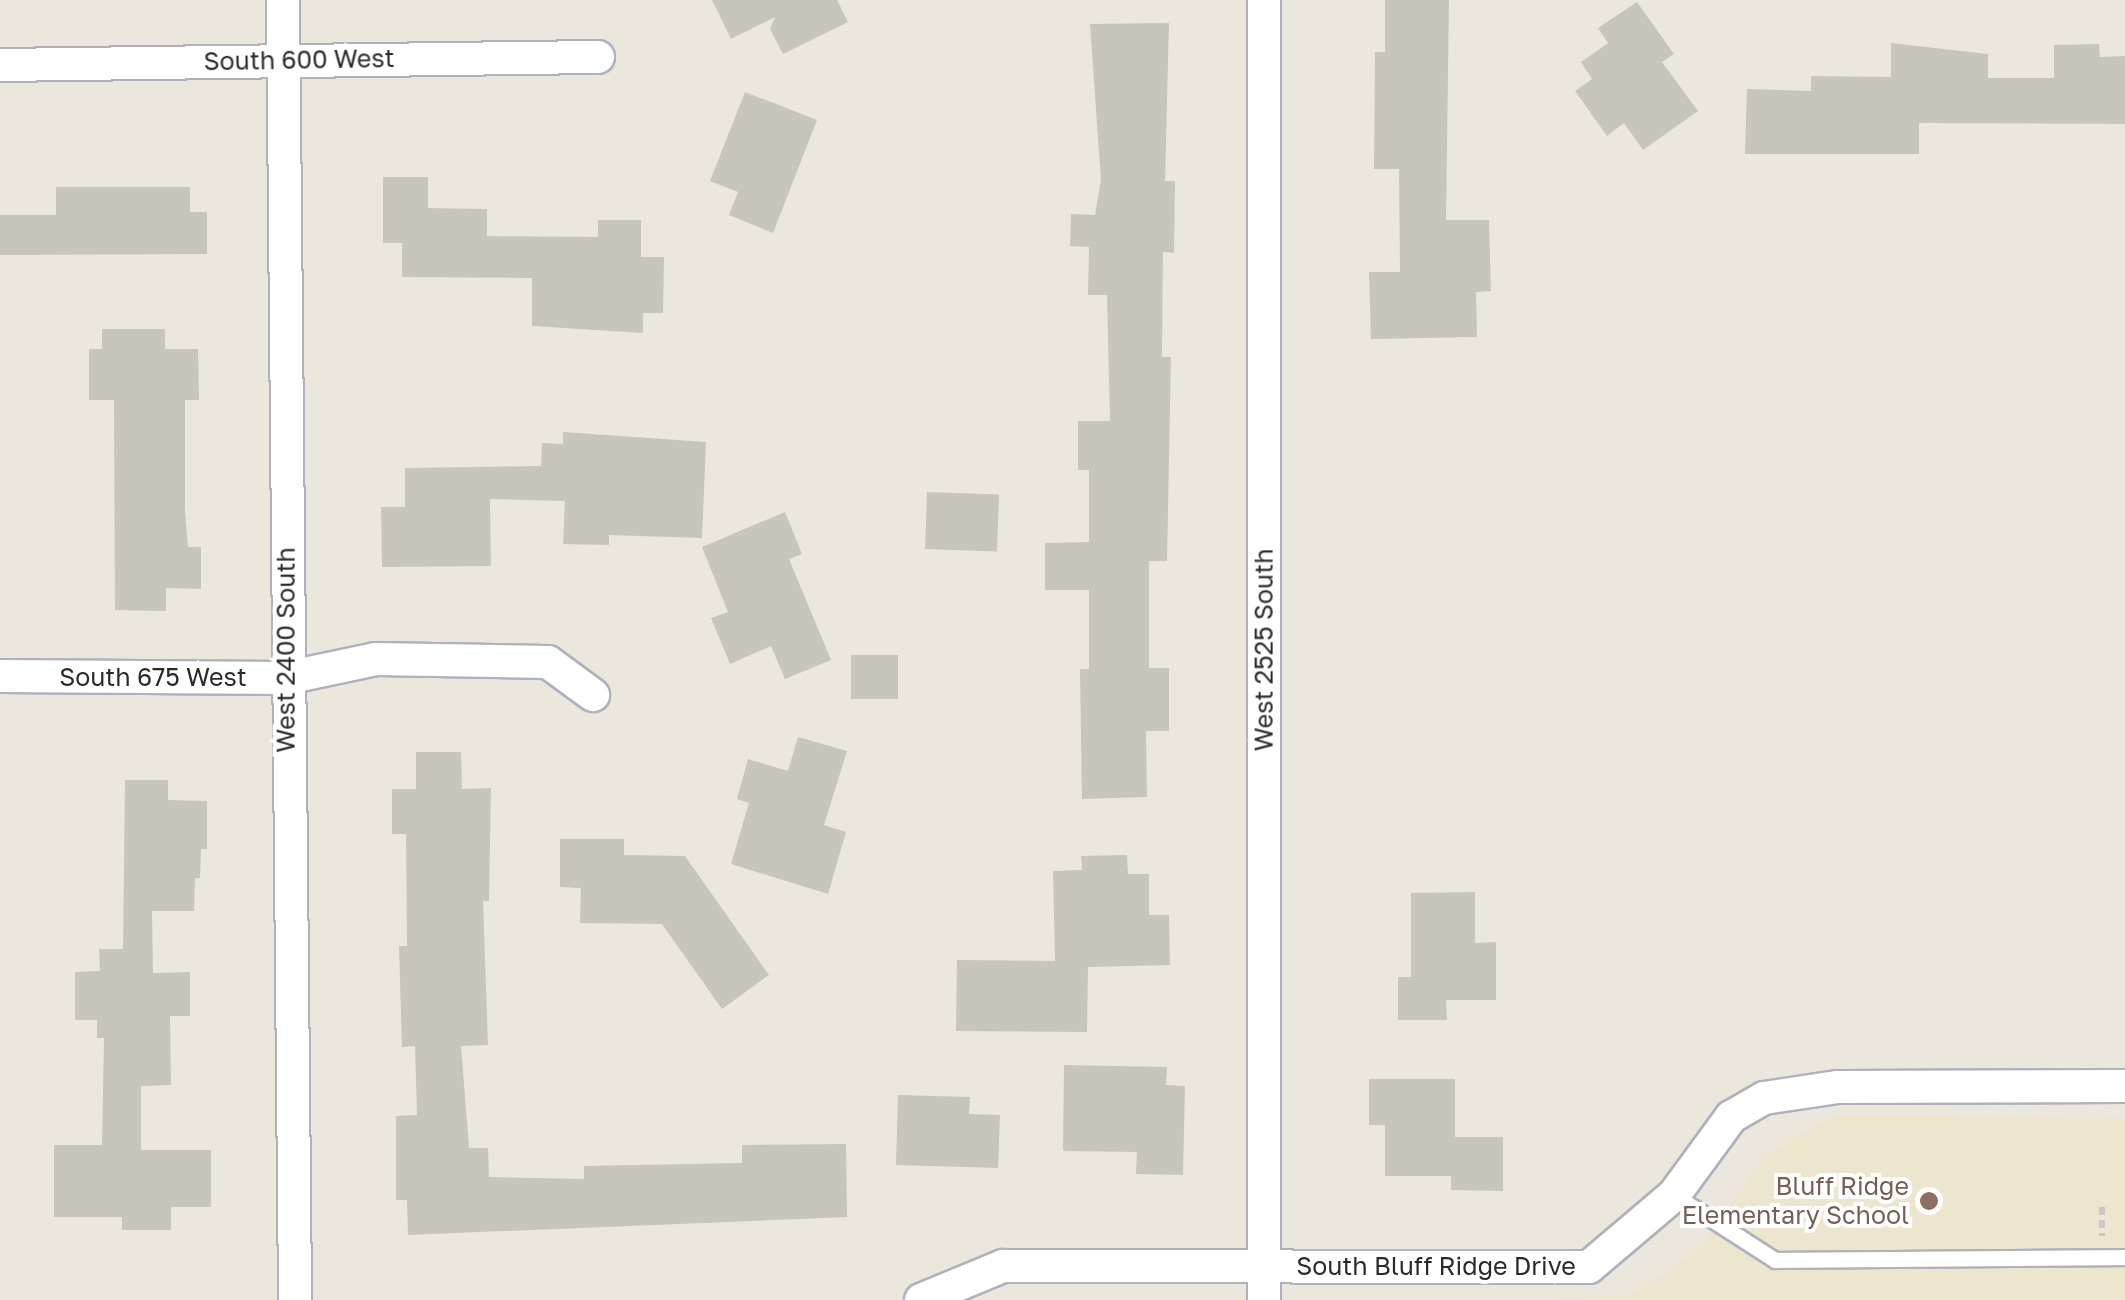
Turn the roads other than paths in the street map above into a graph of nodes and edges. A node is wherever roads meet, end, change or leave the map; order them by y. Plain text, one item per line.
1 (283, 0) edge
2 (1264, 0) edge
3 (598, 57) dead end
4 (283, 60) junction
5 (0, 65) edge
6 (0, 676) edge
7 (286, 678) junction
8 (594, 695) dead end
9 (2125, 1086) edge
10 (1674, 1196) junction
11 (2125, 1257) edge
12 (1265, 1266) junction
13 (294, 1300) edge
14 (921, 1300) edge
15 (1264, 1300) edge

1 - 4 street, West 2400 South
2 - 12 street, West 2525 South
3 - 4 street, South 600 West
4 - 5 street, South 600 West
4 - 7 street, West 2400 South
6 - 7 street, South 675 West
7 - 8 street, South 675 West
7 - 13 street, West 2400 South
9 - 10 street, South Bluff Ridge Drive
10 - 11 lane
10 - 12 street, South Bluff Ridge Drive
12 - 14 street, South Bluff Ridge Drive
12 - 15 street, West 2525 South

